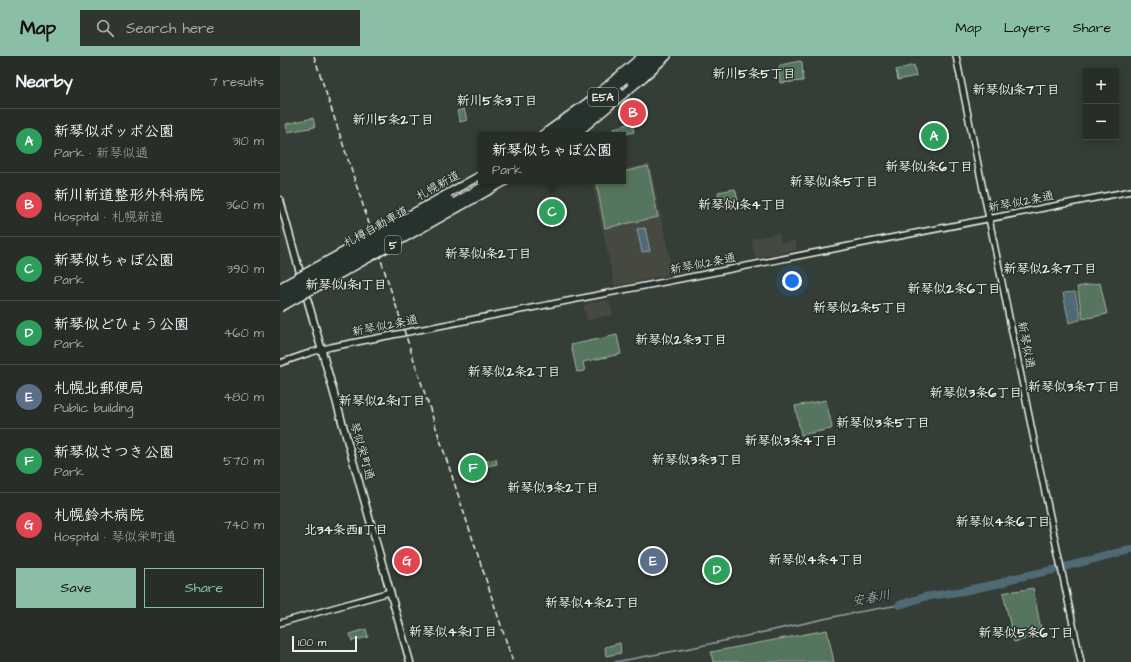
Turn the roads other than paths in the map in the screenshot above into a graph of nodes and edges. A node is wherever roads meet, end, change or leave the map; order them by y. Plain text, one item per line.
1 (642, 56) edge
2 (650, 56) edge
3 (659, 56) edge
4 (668, 56) edge
5 (956, 56) edge
6 (546, 132) edge
7 (558, 132) edge
8 (567, 132) edge
9 (578, 132) edge
10 (478, 177) edge
11 (478, 184) edge
12 (488, 184) edge
13 (501, 184) edge
14 (1131, 192) edge
15 (280, 200) edge
16 (989, 219) junction
17 (280, 287) edge
18 (280, 294) edge
19 (280, 301) edge
20 (280, 308) edge
21 (322, 349) junction
22 (280, 363) edge
23 (390, 592) junction
24 (280, 623) edge
25 (410, 662) edge
26 (1081, 662) edge

1 - 6 highway
2 - 7 highway, E5A
3 - 8 highway, E5A
4 - 9 highway
5 - 16 street, 新琴似通
10 - 17 highway, 札幌新道 / 5, bridge
11 - 18 highway, 札樽自動車道, bridge
12 - 19 highway, 札樽自動車道, bridge
13 - 20 highway, 5, bridge
14 - 16 street, 新琴似2条通
15 - 21 main road, 琴似栄町通
16 - 21 street, 新琴似2条通
16 - 26 street, 新琴似通
21 - 22 street, 新琴似2条通
21 - 23 main road, 琴似栄町通
23 - 24 street
23 - 25 main road, 琴似栄町通

